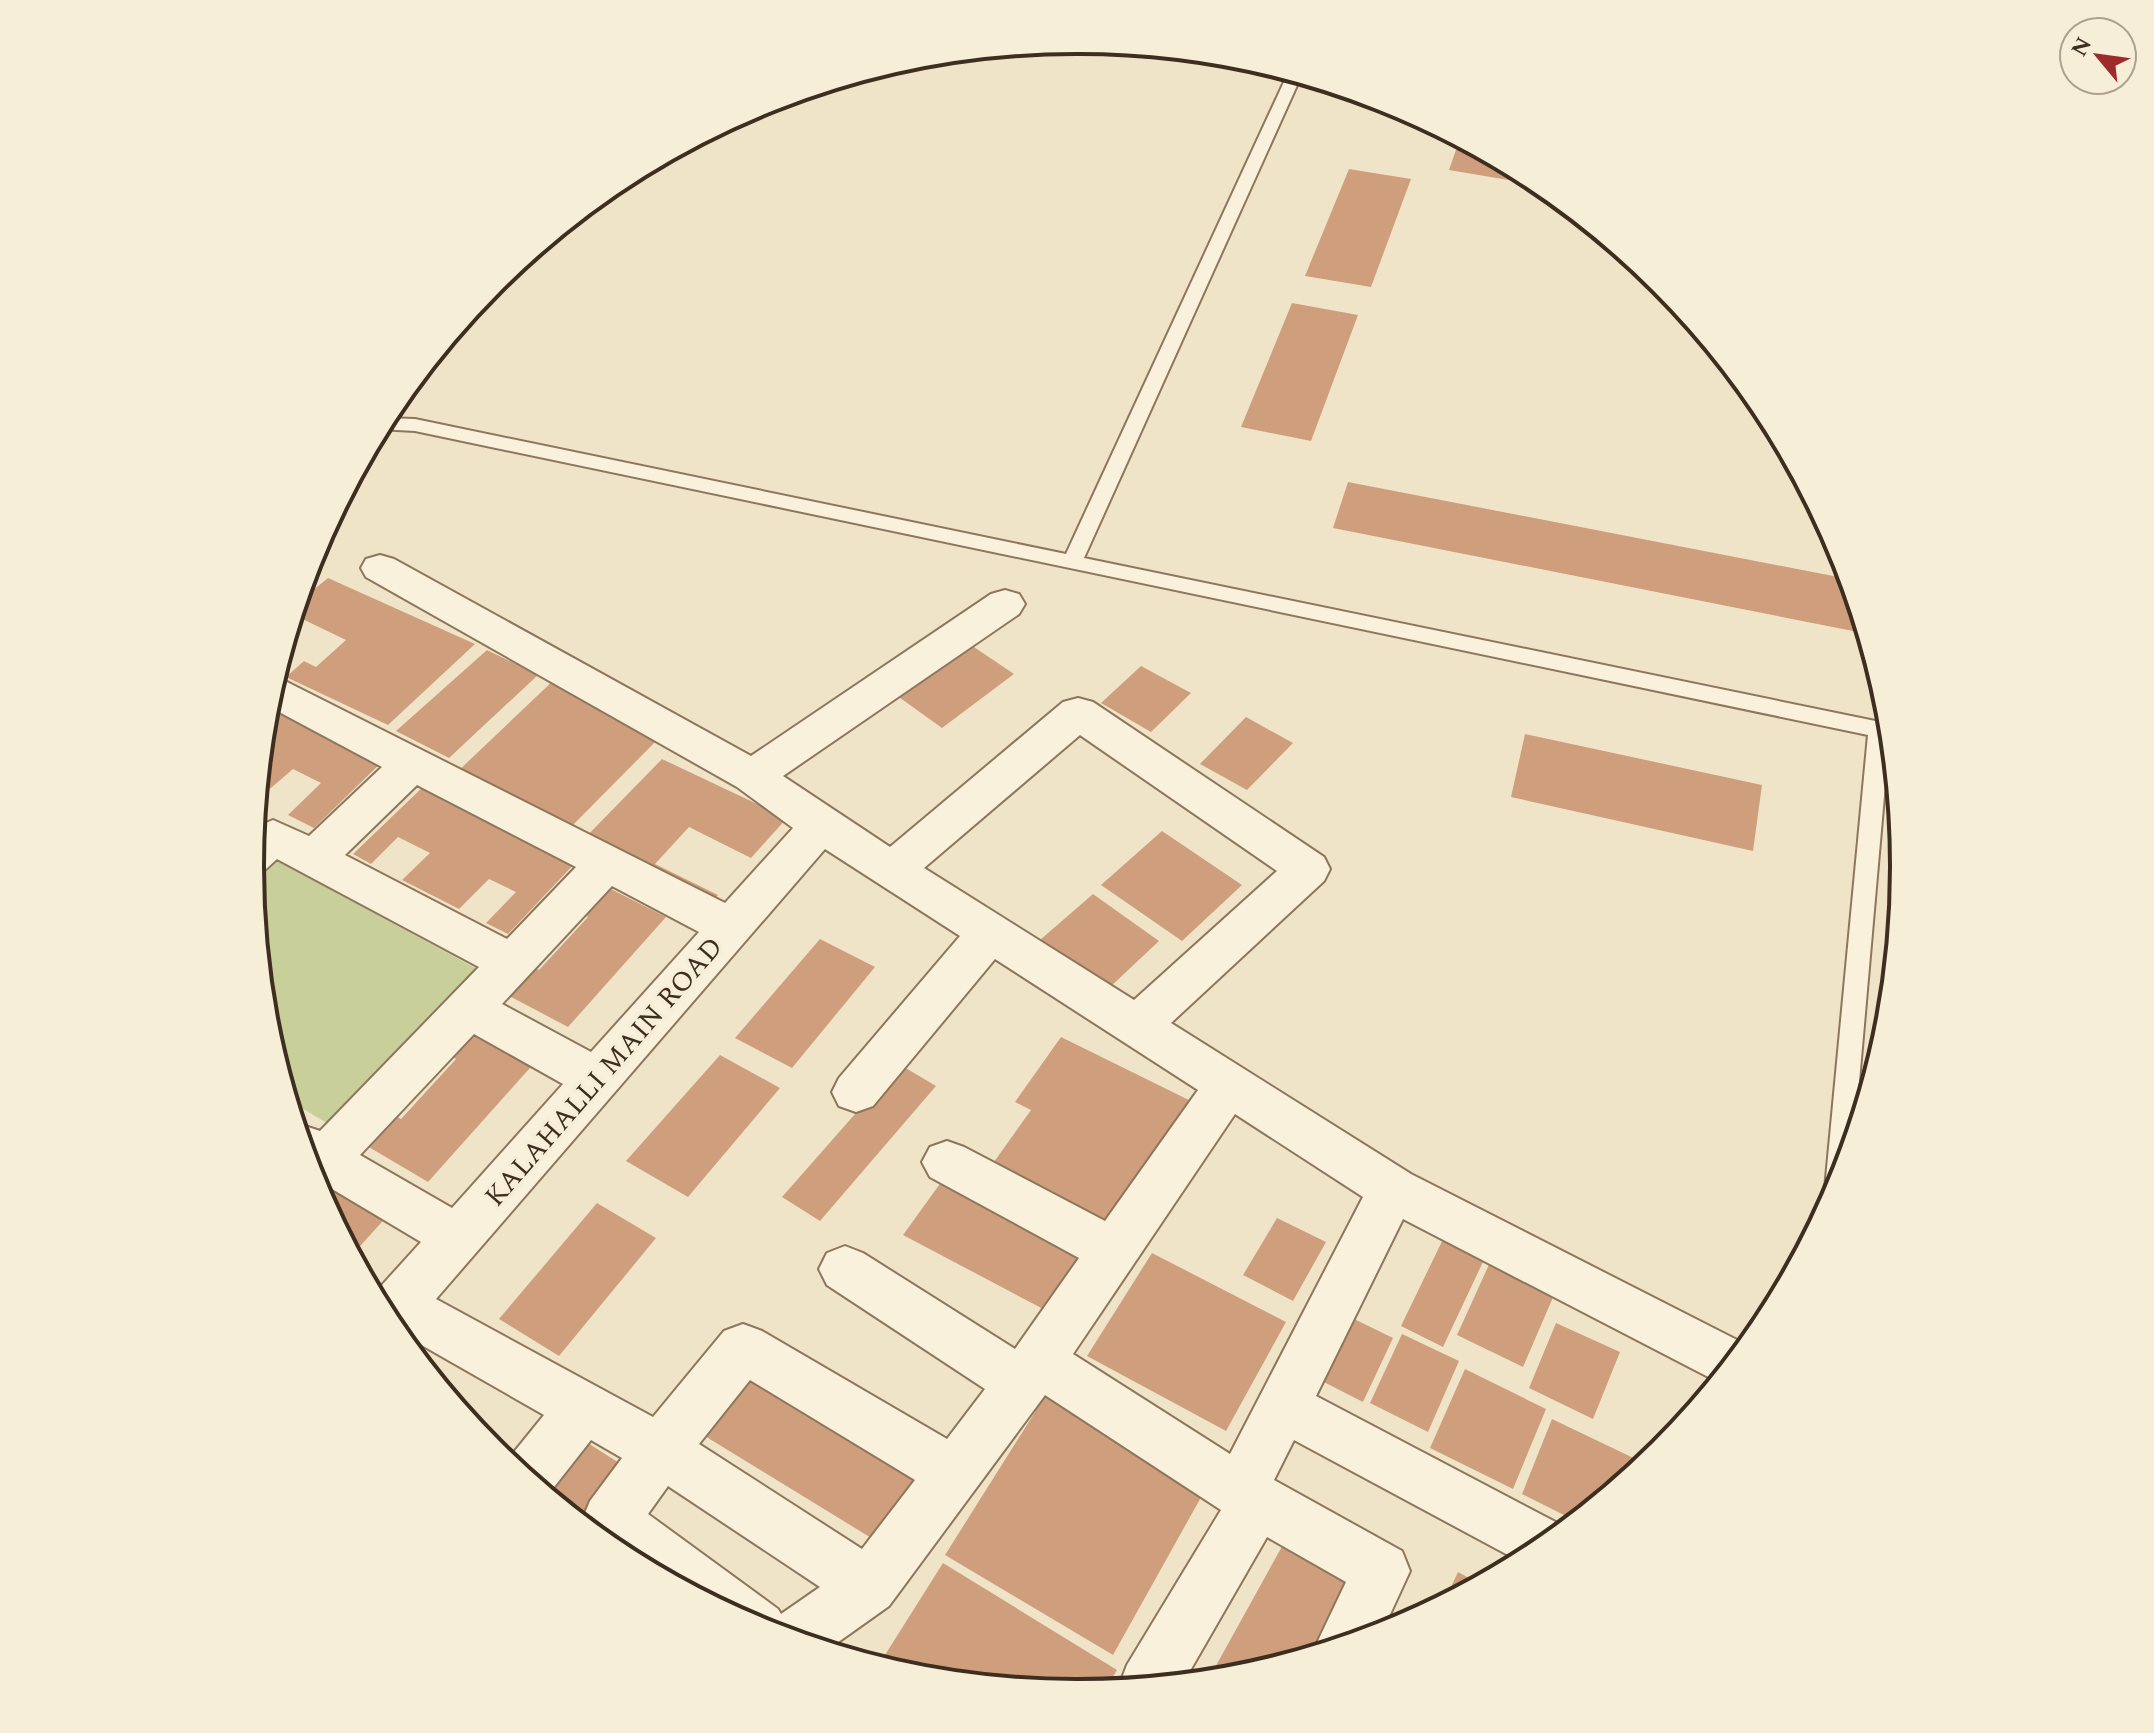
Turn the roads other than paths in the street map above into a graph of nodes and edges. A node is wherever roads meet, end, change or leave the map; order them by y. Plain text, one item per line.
1 (1291, 83) edge
2 (395, 424) edge
3 (1072, 562) junction
4 (380, 568) dead end
5 (1005, 604) dead end
6 (283, 697) edge
7 (1878, 729) edge
8 (1882, 756) edge
9 (412, 764) junction
10 (752, 776) junction
11 (821, 825) junction
12 (265, 844) edge
13 (314, 858) junction
14 (606, 864) junction
15 (892, 870) junction
16 (731, 927) junction
17 (990, 933) junction
18 (512, 963) junction
19 (469, 1008) junction
20 (1137, 1026) junction
21 (597, 1079) junction
22 (1228, 1085) junction
23 (856, 1092) dead end
24 (1842, 1138) edge
25 (316, 1150) edge
26 (318, 1156) edge
27 (947, 1162) dead end
28 (1393, 1189) junction
29 (457, 1237) junction
30 (1112, 1250) junction
31 (845, 1269) dead end
32 (395, 1308) edge
33 (400, 1316) edge
34 (1722, 1359) dead end
35 (1030, 1372) junction
36 (1282, 1406) junction
37 (583, 1408) junction
38 (661, 1450) junction
39 (533, 1470) edge
40 (954, 1473) junction
41 (1248, 1496) junction
42 (1533, 1538) edge
43 (696, 1583) edge
44 (869, 1586) junction
45 (1352, 1631) edge
46 (805, 1632) edge
47 (1154, 1675) edge

1 - 3 lane
2 - 3 lane
3 - 7 lane
4 - 10 street
5 - 10 street
6 - 9 street
8 - 24 lane
9 - 13 street
9 - 14 street
10 - 11 street
11 - 15 street
11 - 16 street, KALAHALLI MAIN ROAD
12 - 13 street
13 - 18 street
14 - 16 street
14 - 18 street
15 - 17 street
15 - 20 street
16 - 21 street, KALAHALLI MAIN ROAD
17 - 20 street
17 - 23 street
18 - 19 street
19 - 21 street
19 - 25 street
20 - 22 street
21 - 29 street, KALAHALLI MAIN ROAD
22 - 28 street
22 - 30 street
26 - 29 street
27 - 30 street
28 - 34 street
28 - 36 street
29 - 32 street, KALAHALLI MAIN ROAD
30 - 35 street
31 - 35 street
33 - 37 street
35 - 40 street
35 - 41 street
36 - 41 street
36 - 42 street
37 - 38 street
37 - 39 street
38 - 40 street
38 - 43 street
38 - 44 street
40 - 44 street
41 - 45 street
41 - 47 street
44 - 46 street

